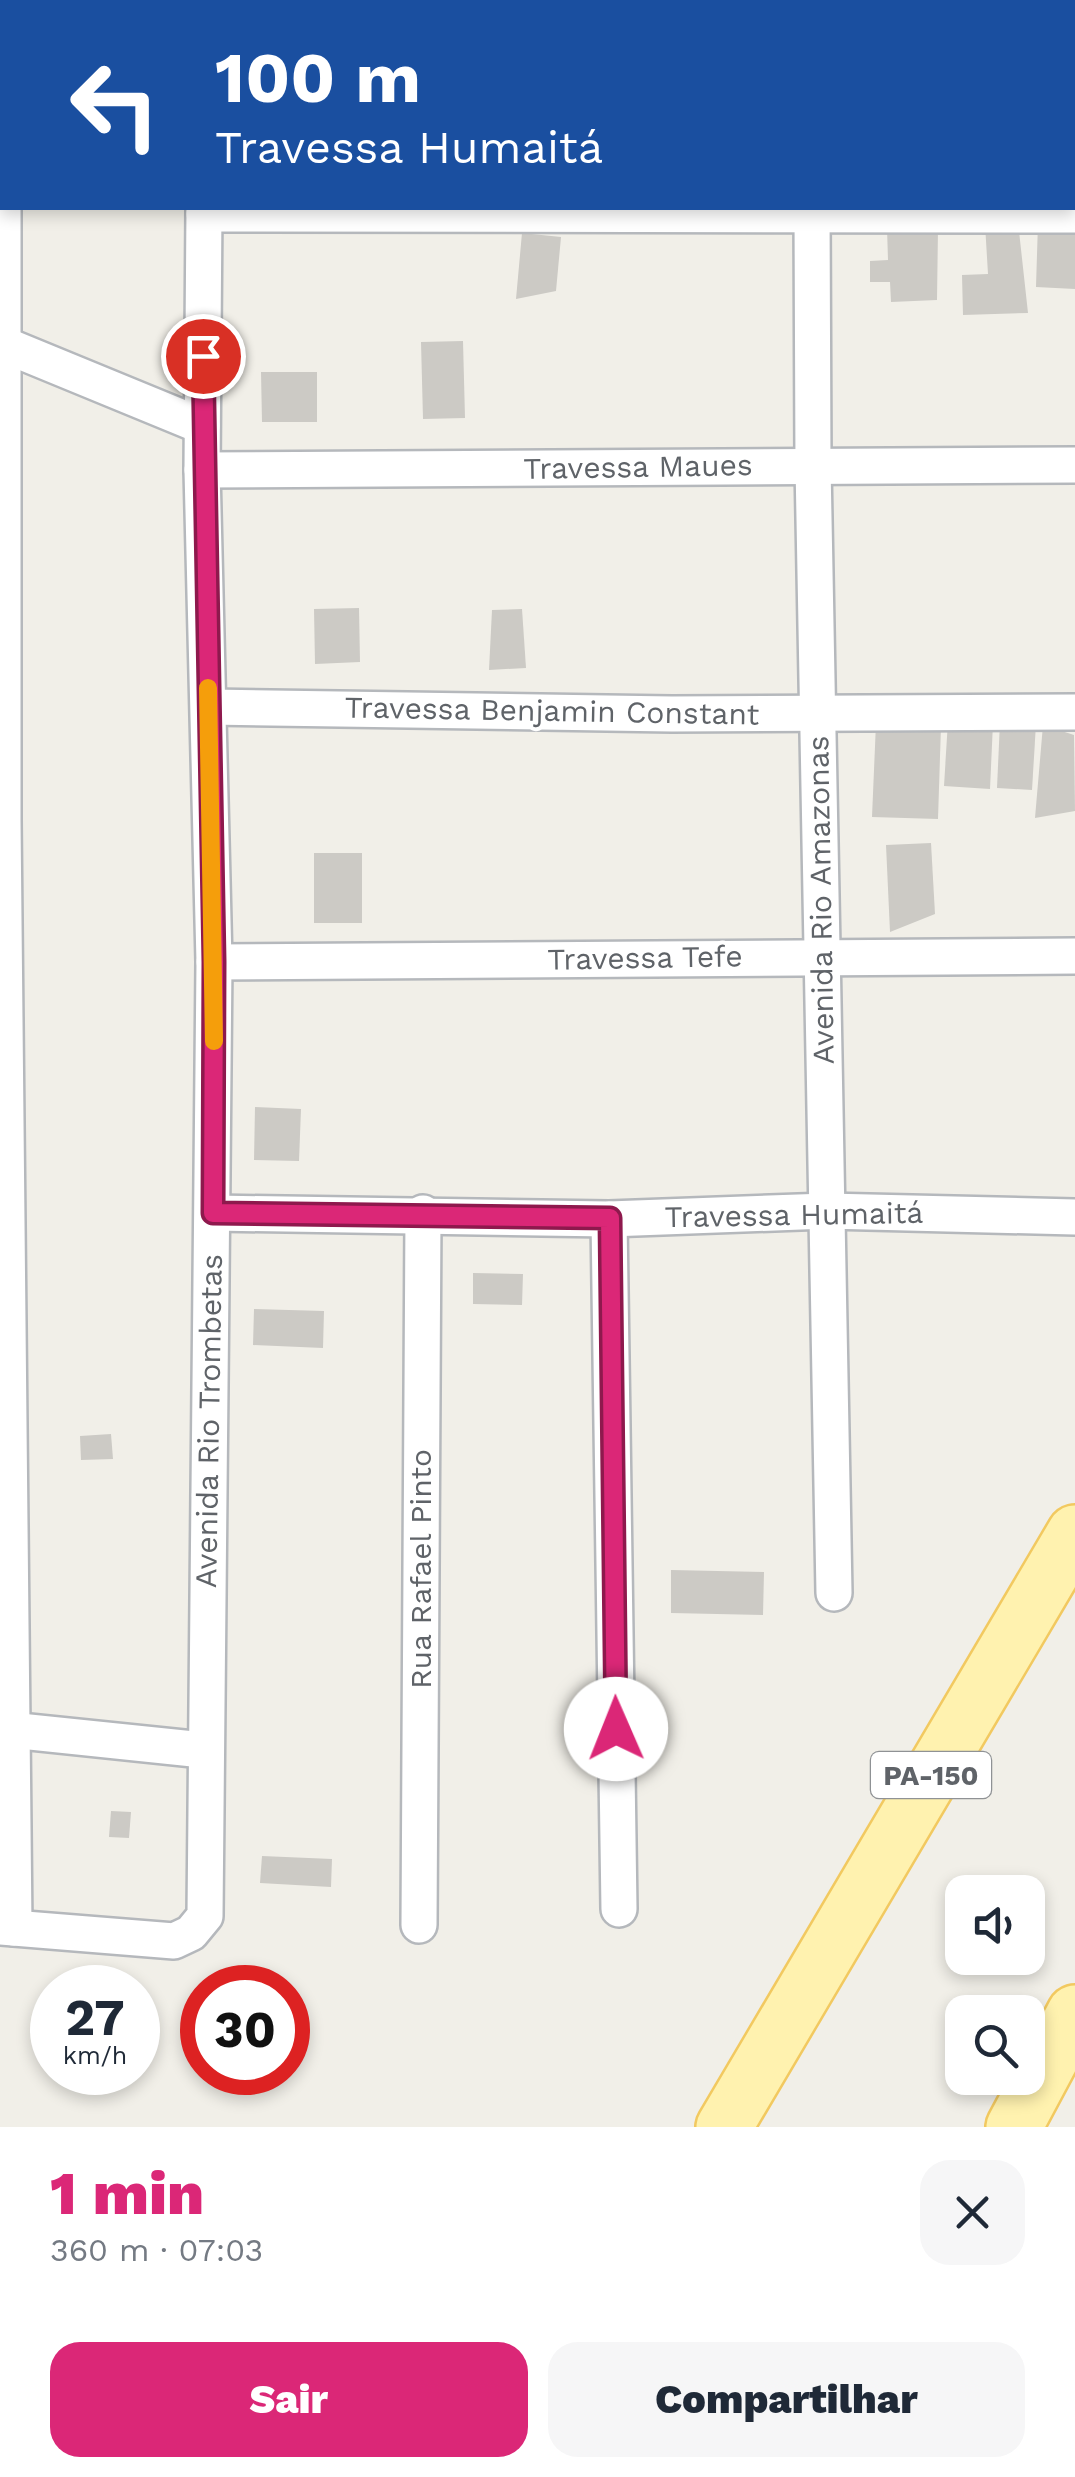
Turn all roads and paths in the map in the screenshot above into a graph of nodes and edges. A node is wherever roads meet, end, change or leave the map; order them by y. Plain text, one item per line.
1 (3, 210) edge
2 (204, 211) edge
3 (812, 211) edge
4 (1075, 214) edge
5 (3, 344) edge
6 (202, 426) junction
7 (813, 465) junction
8 (1075, 465) edge
9 (202, 470) junction
10 (1, 556) edge
11 (209, 707) junction
12 (1075, 712) edge
13 (818, 713) junction
14 (2, 820) edge
15 (821, 956) junction
16 (1075, 956) edge
17 (214, 962) junction
18 (827, 1211) junction
19 (213, 1213) junction
20 (423, 1213) junction
21 (1075, 1216) edge
22 (610, 1218) junction
23 (1075, 1534) edge
24 (834, 1593) dead end
25 (6, 1730) edge
26 (204, 1750) junction
27 (619, 1909) dead end
28 (419, 1925) dead end
29 (7, 1928) edge
30 (1075, 2013) edge
31 (724, 2127) edge
32 (1014, 2127) edge

1 - 5 street
2 - 3 street
2 - 6 street, Avenida Rio Trombetas
3 - 4 street
3 - 7 street, Avenida Rio Amazonas
5 - 6 street
5 - 10 street
6 - 9 street, Avenida Rio Trombetas
7 - 8 street, Travessa Maues
7 - 9 street, Travessa Maues
7 - 13 street, Avenida Rio Amazonas
9 - 11 street, Avenida Rio Trombetas
10 - 14 street
11 - 13 street, Travessa Benjamin Constant
11 - 17 street, Avenida Rio Trombetas
12 - 13 street, Travessa Benjamin Constant
13 - 15 street, Avenida Rio Amazonas
14 - 25 street
15 - 16 street, Travessa Tefe
15 - 17 street, Travessa Tefe
15 - 18 street, Avenida Rio Amazonas
17 - 19 street, Avenida Rio Trombetas
18 - 21 street, Travessa Humaitá
18 - 22 street, Travessa Humaitá
18 - 24 street, Avenida Rio Amazonas
19 - 20 street, Travessa Humaitá
19 - 26 street, Avenida Rio Trombetas
20 - 22 street, Travessa Humaitá
20 - 28 street, Rua Rafael Pinto
22 - 27 street
23 - 31 main road, PA-150
25 - 26 street
25 - 29 street
26 - 29 street, Avenida Rio Trombetas
30 - 32 main road

